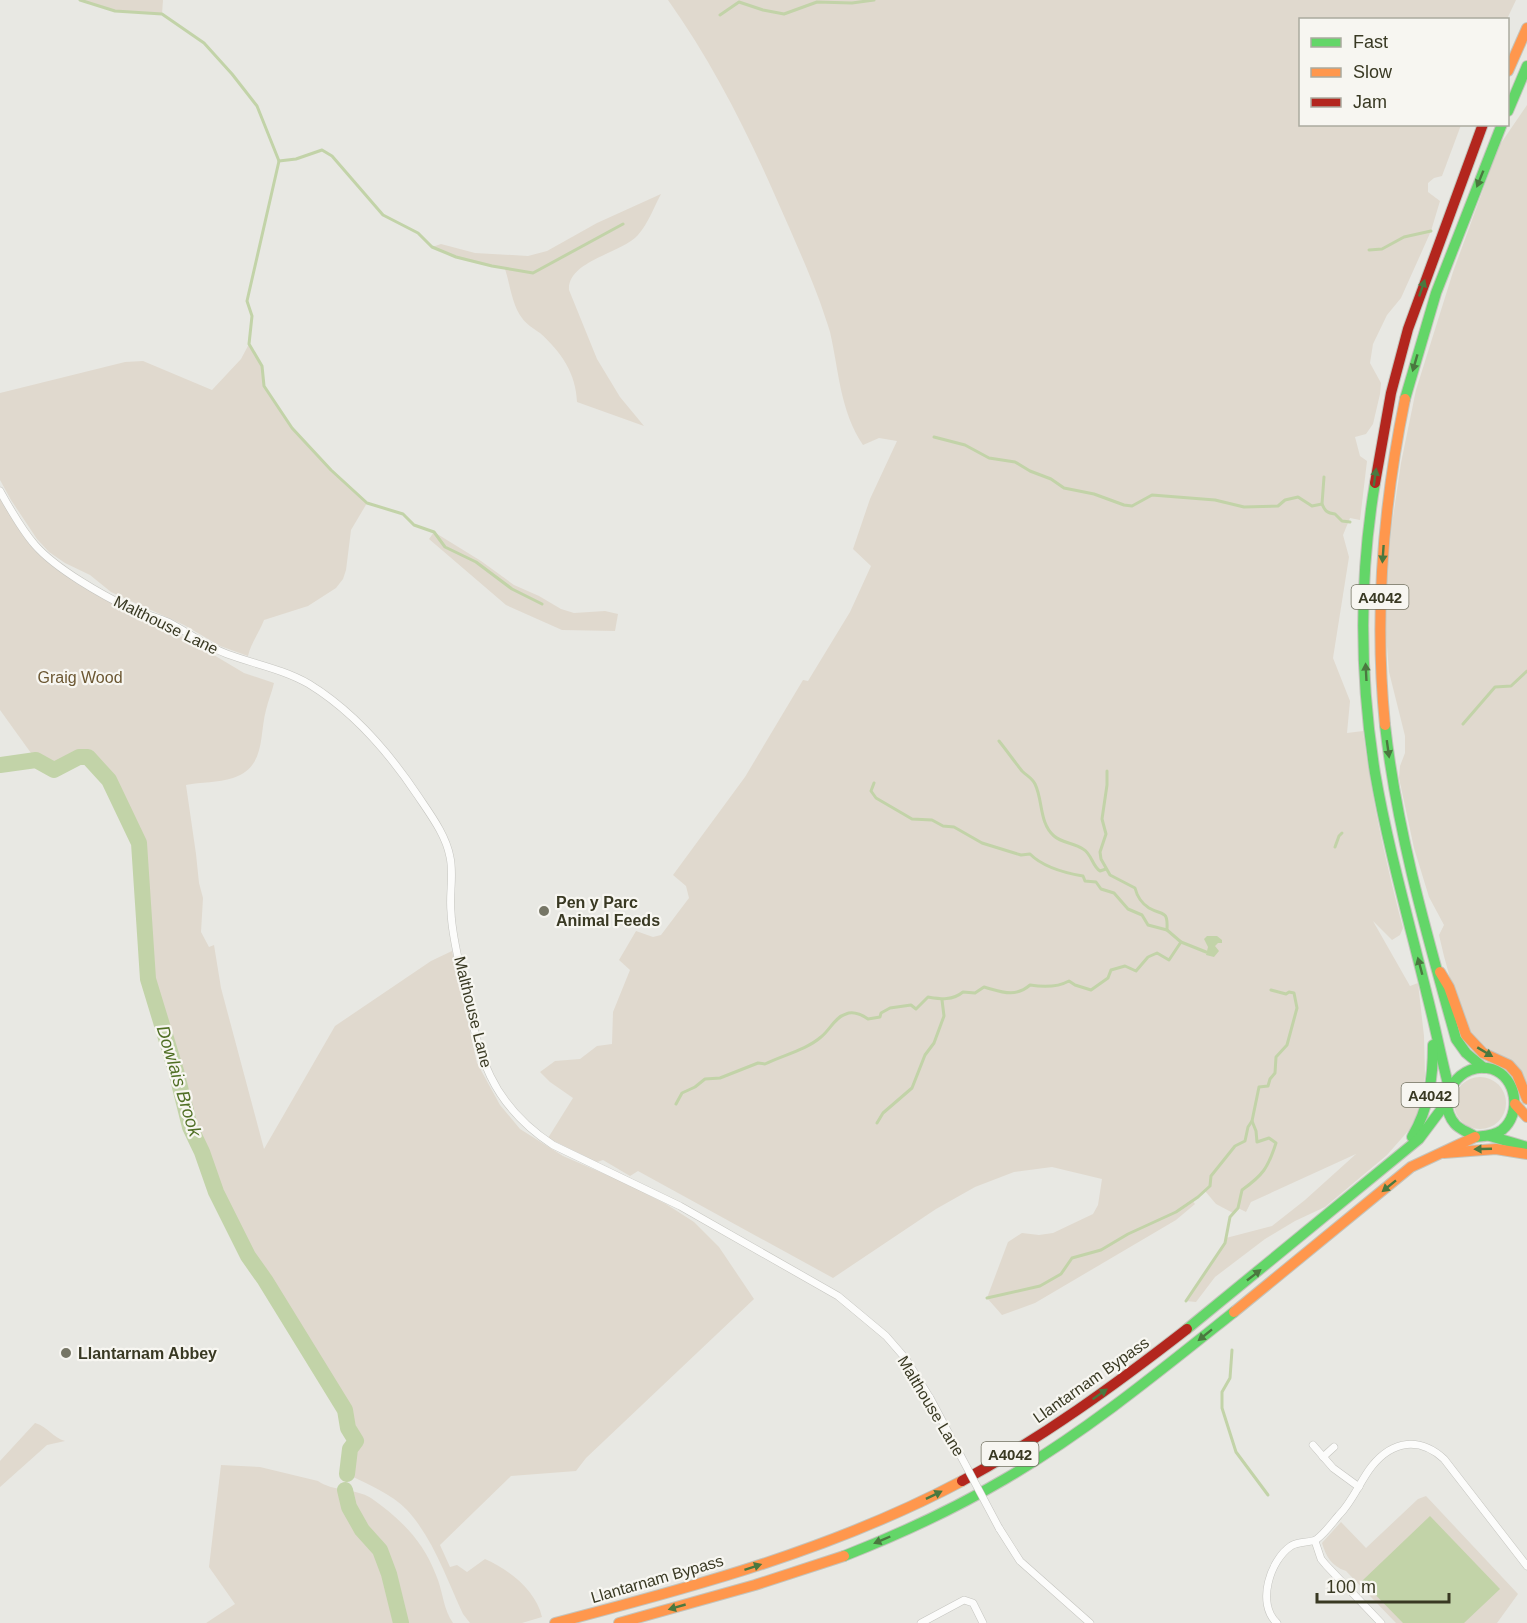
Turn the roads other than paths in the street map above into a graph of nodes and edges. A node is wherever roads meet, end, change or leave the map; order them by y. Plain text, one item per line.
1 (1527, 28) edge
2 (1527, 66) edge
3 (1509, 69) edge
4 (1509, 109) edge
5 (1482, 126) edge
6 (1501, 126) edge
7 (0, 490) edge
8 (1437, 967) junction
9 (1433, 1023) junction
10 (1484, 1068) junction
11 (1449, 1088) junction
12 (1527, 1099) edge
13 (1446, 1103) junction
14 (1515, 1104) junction
15 (1527, 1117) edge
16 (1490, 1136) junction
17 (1474, 1137) junction
18 (1527, 1147) edge
19 (1438, 1154) junction
20 (1527, 1155) edge
21 (1397, 1158) junction
22 (1313, 1445) dead end
23 (1334, 1447) dead end
24 (1323, 1457) junction
25 (1359, 1487) junction
26 (1316, 1541) junction
27 (1527, 1566) edge
28 (555, 1623) edge
29 (619, 1623) edge
30 (921, 1623) edge
31 (983, 1623) edge
32 (1090, 1623) edge
33 (1276, 1623) edge
34 (1380, 1623) edge

1 - 3 main road
2 - 4 main road
9 -> 5 main road, A4042
6 -> 8 main road, A4042
7 - 32 street, Malthouse Lane, bridge
8 - 10 main road, A4042
8 -> 12 main road
9 - 11 main road, A4042
9 - 21 main road, A4042
10 - 11 main road
10 - 14 main road
11 - 13 main road
13 - 17 main road
13 - 21 main road, Llantarnam Bypass / A4042
14 - 15 main road
14 - 16 main road
16 - 17 main road
16 - 18 main road
17 - 19 main road, Llantarnam Bypass / A4042
20 -> 19 main road
19 -> 29 main road, Llantarnam Bypass / A4042
28 -> 21 main road, Llantarnam Bypass / A4042
22 - 24 street
23 - 24 street
24 - 25 street
25 - 26 street
25 - 27 street
26 - 33 street
26 - 34 street
30 - 31 street

